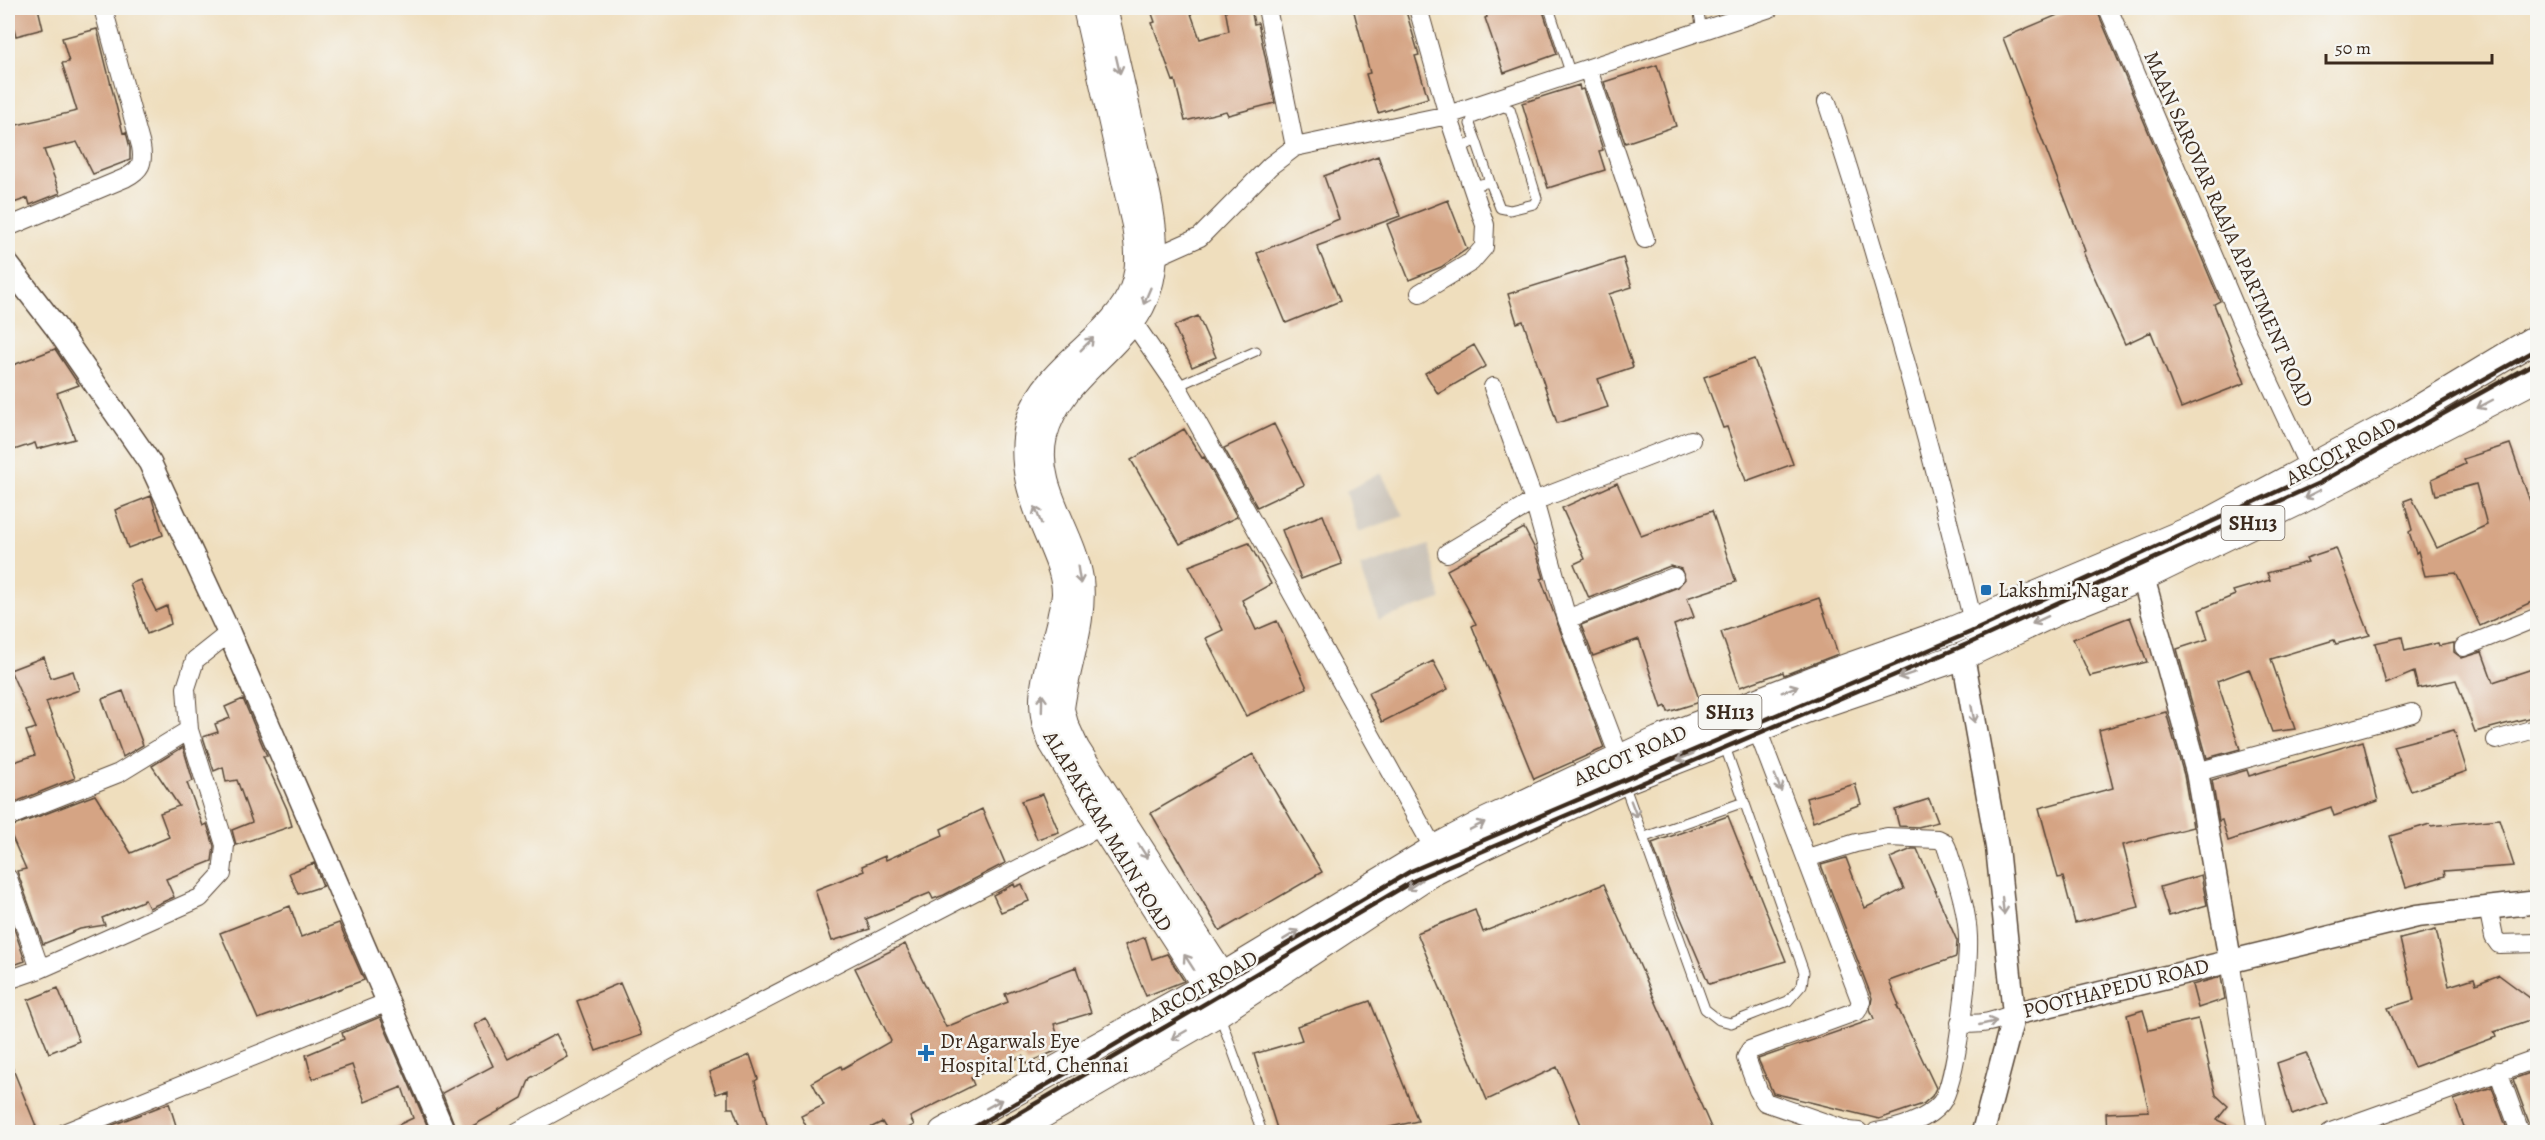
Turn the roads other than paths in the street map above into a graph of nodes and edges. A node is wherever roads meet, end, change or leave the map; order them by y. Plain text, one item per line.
1 (103, 8) edge
2 (1085, 8) edge
3 (1105, 8) edge
4 (1267, 8) edge
5 (1418, 8) edge
6 (1549, 8) edge
7 (1698, 8) edge
8 (1770, 8) edge
9 (2108, 8) edge
10 (1702, 30) junction
11 (1579, 72) junction
12 (1827, 102) dead end
13 (1448, 115) junction
14 (1476, 140) junction
15 (1295, 147) junction
16 (1460, 149) junction
17 (1490, 182) junction
18 (1472, 186) junction
19 (8, 227) edge
20 (1645, 239) dead end
21 (1146, 259) junction
22 (8, 265) edge
23 (1420, 293) dead end
24 (1128, 315) junction
25 (2538, 337) edge
26 (1256, 351) dead end
27 (2538, 377) edge
28 (1177, 386) junction
29 (1492, 387) dead end
30 (1691, 440) dead end
31 (2310, 469) junction
32 (1534, 501) junction
33 (1447, 552) dead end
34 (1674, 577) dead end
35 (2143, 577) junction
36 (2538, 617) edge
37 (1567, 619) junction
38 (1973, 622) junction
39 (228, 633) junction
40 (2464, 647) dead end
41 (1963, 656) junction
42 (2412, 713) dead end
43 (2538, 728) edge
44 (1757, 729) junction
45 (189, 730) junction
46 (2496, 740) dead end
47 (1723, 742) junction
48 (1622, 770) junction
49 (2197, 772) junction
50 (1744, 802) junction
51 (8, 817) edge
52 (1111, 821) junction
53 (1645, 837) junction
54 (1434, 849) junction
55 (1806, 858) junction
56 (8, 878) edge
57 (2538, 902) edge
58 (2488, 908) junction
59 (2538, 943) edge
60 (2230, 960) junction
61 (40, 969) junction
62 (8, 980) edge
63 (1214, 981) junction
64 (388, 1002) junction
65 (1230, 1005) junction
66 (2014, 1014) junction
67 (1960, 1023) junction
68 (2538, 1058) edge
69 (2498, 1071) junction
70 (92, 1128) edge
71 (2538, 1131) edge
72 (66, 1132) edge
73 (444, 1132) edge
74 (517, 1132) edge
75 (943, 1132) edge
76 (1012, 1132) edge
77 (1262, 1132) edge
78 (1859, 1132) edge
79 (1876, 1132) edge
80 (1983, 1132) edge
81 (2257, 1132) edge
82 (2331, 1132) edge
83 (2520, 1132) edge
84 (2533, 1132) edge

1 - 19 street
2 - 21 main road, ALAPAKKAM MAIN ROAD
3 -> 21 main road, ALAPAKKAM MAIN ROAD
4 - 15 street
5 - 13 street
6 - 11 lane
7 - 10 lane
8 - 10 street
9 - 31 street, MAAN SAROVAR RAAJA APARTMENT ROAD
10 - 11 street
11 - 13 street
11 - 20 street
12 - 38 street
13 - 15 street
13 - 16 street
14 - 16 lane
14 - 17 lane
14 - 17 lane
15 - 21 street
16 - 18 street
17 - 18 lane
18 - 23 street
21 - 24 main road, ALAPAKKAM MAIN ROAD
22 - 39 street
24 - 28 street
24 - 52 main road, ALAPAKKAM MAIN ROAD
25 - 31 main road, ARCOT ROAD / SH113
26 - 28 lane
27 -> 35 main road, ARCOT ROAD / SH113
28 - 54 street
29 - 32 street
30 - 32 street
31 - 38 main road, ARCOT ROAD / SH113
32 - 33 street
32 - 37 street
34 - 37 street
35 -> 41 main road, ARCOT ROAD / SH113
35 - 49 street
36 - 40 street
37 - 48 street
48 -> 38 main road, ARCOT ROAD / SH113
39 - 45 street
39 - 64 street
41 -> 44 main road, ARCOT ROAD / SH113
41 -> 66 street, POOTHAPEDU ROAD
42 - 49 street
43 - 46 street
44 - 47 main road, ARCOT ROAD / SH113
44 -> 55 street
45 - 51 street
45 - 61 street
47 -> 48 main road, ARCOT ROAD / SH113
47 - 50 lane
48 -> 53 lane
54 -> 48 main road, ARCOT ROAD / SH113
48 -> 65 main road, ARCOT ROAD / SH113
49 - 60 street
50 - 53 lane
50 - 53 lane
52 - 63 main road, ALAPAKKAM MAIN ROAD
52 - 74 street
63 -> 54 main road, ARCOT ROAD / SH113
55 - 67 street
55 - 78 street
56 - 61 street
57 - 58 street, POOTHAPEDU ROAD
58 - 59 street
58 - 60 street, POOTHAPEDU ROAD
60 - 66 street, POOTHAPEDU ROAD
60 - 81 street
61 - 62 street
63 - 65 main road, ALAPAKKAM MAIN ROAD
75 -> 63 main road, ARCOT ROAD / SH113
64 - 70 street
64 - 73 street
65 -> 76 main road, ARCOT ROAD / SH113
65 - 77 lane
67 -> 66 street
66 - 80 street
67 - 79 street
68 - 69 street
69 - 82 street
69 - 83 street
70 - 72 street
71 - 84 street

